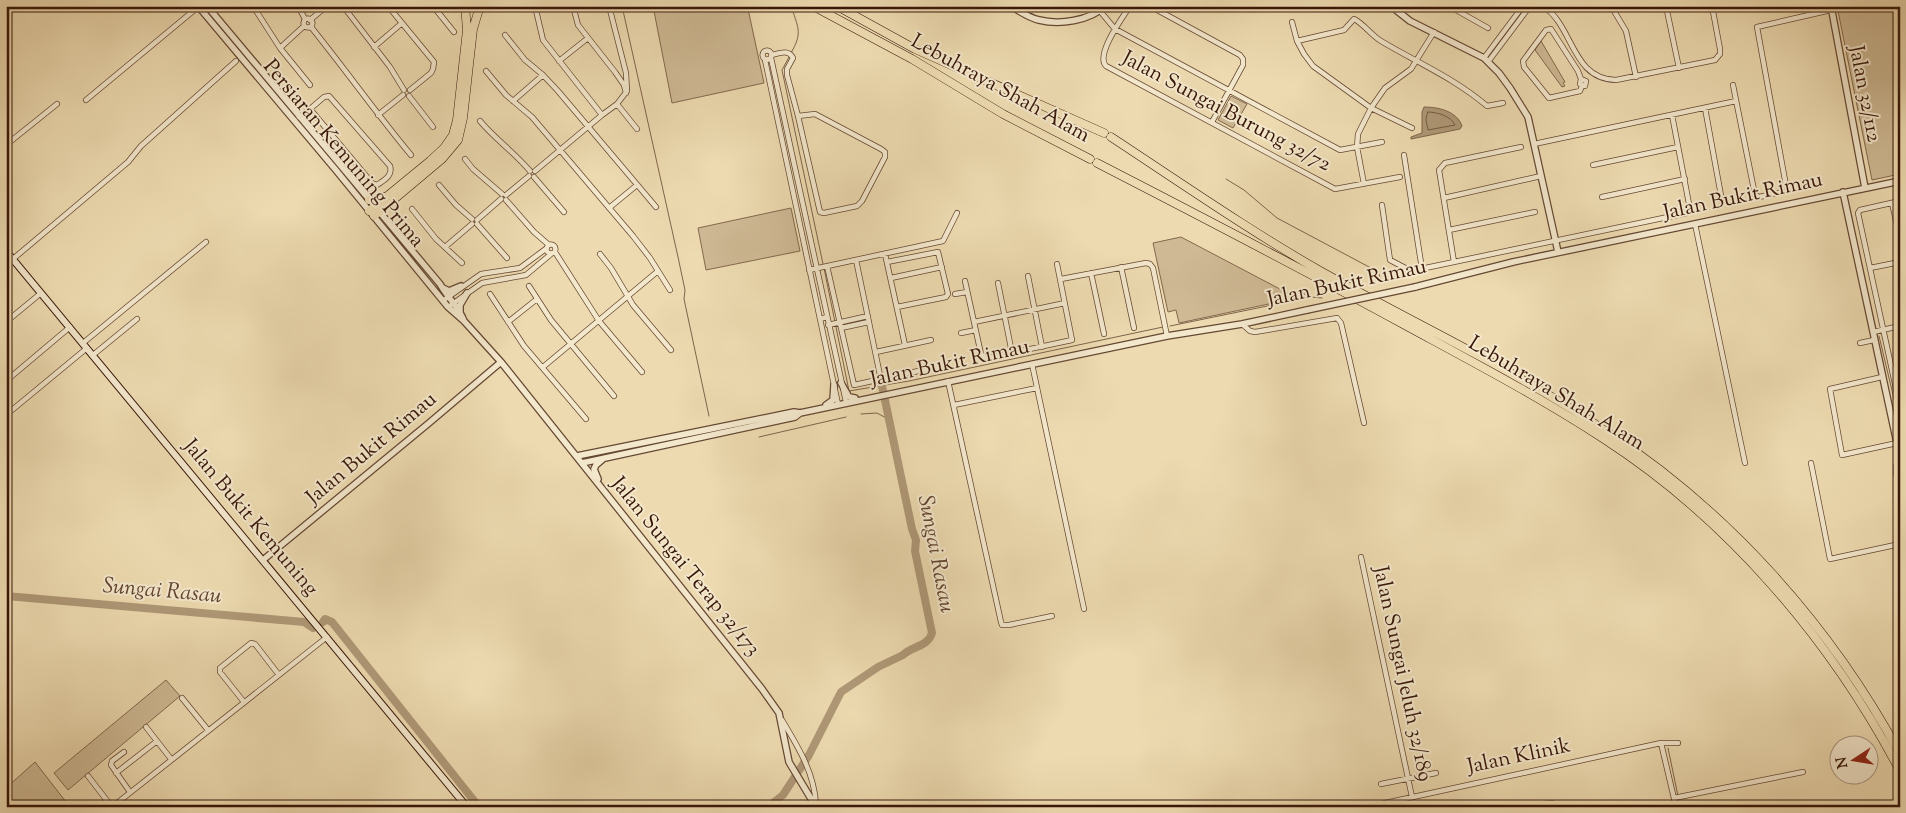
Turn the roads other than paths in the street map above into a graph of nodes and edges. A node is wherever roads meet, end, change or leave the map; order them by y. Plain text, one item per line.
1 (199, 6) edge
2 (216, 6) edge
3 (254, 6) edge
4 (298, 6) edge
5 (327, 6) edge
6 (343, 6) edge
7 (388, 6) edge
8 (433, 6) edge
9 (465, 6) edge
10 (480, 6) edge
11 (535, 6) edge
12 (573, 6) edge
13 (609, 6) edge
14 (813, 6) edge
15 (837, 6) edge
16 (1011, 6) edge
17 (1105, 6) edge
18 (1130, 6) edge
19 (1150, 6) edge
20 (1391, 6) edge
21 (1449, 6) edge
22 (1523, 6) edge
23 (1530, 6) edge
24 (1543, 6) edge
25 (1611, 6) edge
26 (1666, 6) edge
27 (1712, 6) edge
28 (209, 7) edge
29 (1831, 8) edge
30 (1100, 11) junction
31 (308, 19) junction
32 (218, 20) junction
33 (1292, 22) dead end
34 (402, 23) junction
35 (304, 26) junction
36 (311, 27) junction
37 (1488, 28) dead end
38 (1115, 29) junction
39 (454, 32) dead end
40 (1434, 32) junction
41 (1506, 33) junction
42 (505, 35) dead end
43 (588, 38) junction
44 (1297, 41) junction
45 (374, 47) junction
46 (280, 48) junction
47 (772, 56) junction
48 (765, 60) junction
49 (1486, 60) junction
50 (236, 61) dead end
51 (559, 61) junction
52 (1416, 62) junction
53 (1679, 68) junction
54 (1589, 70) junction
55 (486, 71) dead end
56 (615, 72) junction
57 (626, 73) junction
58 (543, 75) junction
59 (1636, 77) junction
60 (1583, 79) junction
61 (310, 85) dead end
62 (1733, 85) dead end
63 (1230, 91) junction
64 (407, 93) junction
65 (626, 93) junction
66 (86, 100) dead end
67 (1736, 101) junction
68 (513, 102) junction
69 (1503, 103) dead end
70 (57, 104) dead end
71 (617, 104) junction
72 (1371, 108) junction
73 (1705, 108) junction
74 (310, 109) junction
75 (602, 114) junction
76 (378, 115) junction
77 (1672, 115) junction
78 (798, 116) junction
79 (299, 117) junction
80 (480, 121) dead end
81 (1212, 122) junction
82 (433, 127) dead end
83 (588, 127) junction
84 (1412, 128) dead end
85 (637, 129) dead end
86 (1382, 142) dead end
87 (1534, 144) junction
88 (6, 145) edge
89 (1357, 147) junction
90 (1521, 147) dead end
91 (1678, 147) junction
92 (560, 150) junction
93 (411, 155) dead end
94 (1404, 155) dead end
95 (465, 159) dead end
96 (1593, 165) dead end
97 (531, 175) junction
98 (1541, 176) junction
99 (1400, 178) dead end
100 (1684, 179) junction
101 (1900, 181) edge
102 (1364, 184) junction
103 (439, 185) dead end
104 (637, 185) junction
105 (1865, 188) junction
106 (1843, 192) junction
107 (388, 195) junction
108 (504, 197) junction
109 (1602, 197) dead end
110 (1444, 198) junction
111 (369, 200) junction
112 (1722, 201) dead end
113 (1900, 201) edge
114 (1892, 203) junction
115 (1382, 205) dead end
116 (656, 207) dead end
117 (609, 208) junction
118 (412, 209) dead end
119 (374, 211) junction
120 (564, 212) dead end
121 (1535, 212) dead end
122 (957, 213) dead end
123 (474, 222) junction
124 (1695, 224) junction
125 (1449, 230) junction
126 (1900, 238) edge
127 (1555, 240) junction
128 (206, 242) dead end
129 (445, 247) junction
130 (548, 247) junction
131 (6, 251) edge
132 (1558, 252) junction
133 (553, 253) junction
134 (600, 254) dead end
135 (885, 254) junction
136 (507, 258) dead end
137 (13, 259) junction
138 (856, 260) junction
139 (887, 262) junction
140 (1454, 262) junction
141 (1900, 262) edge
142 (462, 263) dead end
143 (1057, 264) dead end
144 (822, 267) junction
145 (942, 267) junction
146 (1121, 267) junction
147 (1870, 268) junction
148 (1422, 269) junction
149 (658, 270) junction
150 (809, 270) junction
151 (493, 271) junction
152 (1091, 273) junction
153 (1028, 276) dead end
154 (890, 278) junction
155 (495, 279) junction
156 (1061, 279) junction
157 (965, 281) dead end
158 (998, 283) dead end
159 (440, 284) junction
160 (462, 286) junction
161 (529, 286) dead end
162 (670, 290) dead end
163 (967, 292) junction
164 (41, 293) junction
165 (468, 293) junction
166 (490, 294) dead end
167 (955, 294) dead end
168 (628, 297) junction
169 (446, 299) junction
170 (537, 299) junction
171 (1066, 304) junction
172 (450, 305) junction
173 (896, 307) junction
174 (1035, 310) junction
175 (460, 313) junction
176 (1004, 315) junction
177 (868, 316) junction
178 (827, 317) junction
179 (137, 319) dead end
180 (820, 319) junction
181 (464, 321) junction
182 (599, 321) junction
183 (6, 322) edge
184 (508, 322) junction
185 (869, 322) junction
186 (974, 322) junction
187 (834, 324) junction
188 (1242, 324) junction
189 (821, 326) junction
190 (1900, 326) edge
191 (70, 327) junction
192 (841, 328) junction
193 (1134, 328) dead end
194 (976, 330) junction
195 (1883, 330) junction
196 (1873, 332) junction
197 (961, 333) dead end
198 (1104, 334) dead end
199 (1167, 336) junction
200 (931, 340) dead end
201 (1874, 340) junction
202 (1860, 343) dead end
203 (570, 344) junction
204 (85, 345) junction
205 (904, 345) junction
206 (1042, 347) junction
207 (670, 350) dead end
208 (876, 352) junction
209 (1012, 353) junction
210 (93, 354) junction
211 (500, 362) junction
212 (1032, 364) junction
213 (543, 367) junction
214 (937, 368) dead end
215 (642, 372) dead end
216 (1882, 377) junction
217 (881, 380) junction
218 (6, 381) edge
219 (948, 381) junction
220 (841, 383) junction
221 (834, 385) junction
222 (1037, 388) junction
223 (614, 396) dead end
224 (860, 399) junction
225 (846, 402) junction
226 (838, 404) junction
227 (954, 405) junction
228 (1900, 407) edge
229 (814, 409) junction
230 (800, 413) junction
231 (6, 415) edge
232 (586, 419) dead end
233 (1364, 423) dead end
234 (1898, 443) edge
235 (569, 447) junction
236 (602, 451) junction
237 (577, 456) junction
238 (604, 458) junction
239 (1745, 463) dead end
240 (1812, 463) dead end
241 (1900, 463) edge
242 (582, 464) junction
243 (602, 488) junction
244 (1900, 491) edge
245 (1900, 544) edge
246 (1361, 558) dead end
247 (263, 560) junction
248 (1084, 609) dead end
249 (1052, 616) dead end
250 (327, 637) junction
251 (279, 675) junction
252 (182, 698) dead end
253 (244, 702) junction
254 (781, 719) junction
255 (146, 727) dead end
256 (208, 730) junction
257 (157, 741) junction
258 (1661, 743) junction
259 (1678, 743) dead end
260 (124, 752) dead end
261 (1900, 754) edge
262 (171, 759) junction
263 (1900, 771) edge
264 (1803, 772) dead end
265 (116, 773) junction
266 (1436, 773) dead end
267 (88, 776) dead end
268 (1408, 779) junction
269 (1381, 784) dead end
270 (130, 792) junction
271 (1412, 797) junction
272 (1674, 798) junction
273 (1552, 803) dead end
274 (1393, 804) edge
275 (1806, 804) dead end
276 (816, 805) edge
277 (112, 807) edge
278 (467, 807) edge
279 (1367, 807) edge
280 (1540, 807) edge
281 (1676, 807) edge
282 (1792, 807) edge

1 - 28 street
1 - 66 street
1 - 119 street, Persiaran Kemuning Prima
2 - 32 street
3 - 46 street
4 - 31 street
5 - 31 street
6 - 45 street
7 - 34 street
8 - 39 street
9 - 107 highway
10 - 119 highway
11 - 51 street
12 - 43 street
13 - 57 street
14 - 263 highway, Lebuhraya Shah Alam
15 - 261 highway, Lebuhraya Shah Alam
16 - 30 street
17 - 30 street
18 - 38 street, Jalan Sungai Burung 32/72
19 - 63 street
20 - 40 street
21 - 37 street
22 - 41 street
23 - 41 street
24 - 54 street
25 - 59 street
26 - 53 street
27 - 53 street
28 - 32 street, Persiaran Kemuning Prima
29 - 67 street
29 - 105 street, Jalan 32/112
30 - 38 street
31 - 35 street
31 - 36 street
32 - 79 street, Persiaran Kemuning Prima
33 - 44 street
34 - 45 street
34 - 64 street
35 - 36 street
35 - 46 street
36 - 76 street
38 - 63 street
38 - 81 street, Jalan Sungai Burung 32/72
40 - 49 street
40 - 52 street
41 - 49 street
42 - 58 street
43 - 51 street
43 - 56 street
44 - 52 street
44 - 72 street
45 - 64 street
46 - 61 street
47 - 48 street
47 - 48 street
47 - 78 street
47 - 144 street
48 - 150 street
49 - 87 street
50 - 137 street
51 - 75 street
52 - 69 street
52 - 72 street
53 - 59 street
54 - 59 street
54 - 60 street
55 - 68 street
56 - 57 street
56 - 65 street
57 - 65 street
58 - 68 street
58 - 83 street
60 - 60 street
62 - 67 street
63 - 81 street
63 - 89 street
64 - 76 street
64 - 82 street
65 - 71 street
67 - 73 street
68 - 92 street
70 - 88 street
71 - 75 street
71 - 85 street
72 - 84 street
72 - 89 street
73 - 77 street
73 - 112 street
74 - 74 street
74 - 79 street
75 - 83 street
76 - 93 street
77 - 87 street
77 - 91 street
78 - 78 street
79 - 111 street, Persiaran Kemuning Prima
80 - 97 street
81 - 102 street, Jalan Sungai Burung 32/72
83 - 92 street
83 - 104 street
86 - 89 street
87 - 98 street
89 - 102 street
90 - 110 street
91 - 96 street
91 - 100 street
92 - 97 street
92 - 117 street
94 - 148 street
95 - 108 street
97 - 108 street
97 - 120 street
98 - 110 street
98 - 127 street
99 - 102 street, Jalan Sungai Burung 32/72
100 - 109 street
100 - 127 street
101 - 105 street, Jalan Bukit Rimau
103 - 123 street
104 - 116 street
104 - 117 street
105 - 106 street, Jalan Bukit Rimau
106 - 124 street, Jalan Bukit Rimau
106 - 196 street
107 - 111 highway
107 - 119 highway
108 - 123 street
108 - 130 street
110 - 125 street
111 - 119 street, Persiaran Kemuning Prima
113 - 114 street
114 - 126 street
114 - 147 street
115 - 148 street
117 - 149 street
118 - 129 street
119 - 159 street, Persiaran Kemuning Prima
119 - 169 street, Persiaran Kemuning Prima
121 - 125 street
122 - 135 street
123 - 129 street
123 - 136 street
124 - 132 street, Jalan Bukit Rimau
124 - 239 street
125 - 140 street
127 - 132 street
127 - 140 street
128 - 204 street
129 - 142 street
130 - 133 street
130 - 133 street
130 - 151 street
131 - 137 main road, Jalan Bukit Kemuning
132 - 188 street, Jalan Bukit Rimau, bridge
133 - 155 street
133 - 182 street
134 - 168 street
135 - 138 street
135 - 139 street
137 - 164 main road, Jalan Bukit Kemuning
138 - 144 street
138 - 177 street
139 - 145 street
139 - 154 street
140 - 148 street
141 - 147 street
143 - 156 street
144 - 150 street
144 - 178 street
144 - 187 street
145 - 154 street
145 - 173 street
146 - 152 street
146 - 193 street
146 - 199 street
147 - 195 street
149 - 162 street
149 - 168 street
150 - 180 street
151 - 155 street
151 - 160 street
152 - 156 street
152 - 198 street
153 - 174 street
154 - 173 street
155 - 165 street
156 - 171 street
157 - 163 street
158 - 176 street
159 - 160 street
159 - 169 street, Persiaran Kemuning Prima
160 - 169 street
161 - 170 street
163 - 167 street
163 - 186 street
164 - 183 street
164 - 191 main road, Jalan Bukit Kemuning
165 - 172 street
165 - 175 street
166 - 184 street
168 - 182 street
168 - 207 street
169 - 172 street, Persiaran Kemuning Prima
170 - 184 street
170 - 203 street
171 - 174 street
171 - 206 street
172 - 175 street, Persiaran Kemuning Prima
172 - 181 street, Persiaran Kemuning Prima
173 - 205 street
174 - 176 street
174 - 206 street
175 - 181 street, Persiaran Kemuning Prima
176 - 186 street
176 - 209 street
177 - 185 street
177 - 187 street
178 - 180 street
178 - 187 street
179 - 210 street
180 - 189 street
181 - 211 street, Persiaran Kemuning Prima
182 - 203 street
182 - 215 street
184 - 213 street
185 - 192 street
185 - 208 street
186 - 194 street
187 - 189 street
187 - 192 street
187 - 220 street
188 - 199 street, Jalan Bukit Rimau
188 - 233 street
189 - 221 street
190 - 195 street
191 - 204 main road, Jalan Bukit Kemuning
191 - 218 street
192 - 217 street
194 - 197 street
194 - 209 street
195 - 196 street
195 - 228 street
196 - 201 street
199 - 212 street, Jalan Bukit Rimau
200 - 205 street
201 - 202 street
201 - 216 street
203 - 213 street
203 - 223 street
204 - 210 main road, Jalan Bukit Kemuning
204 - 231 street
205 - 208 street
206 - 209 street
208 - 217 street
210 - 247 main road, Jalan Bukit Kemuning
211 - 235 street, Jalan Sungai Terap 32/173
211 - 247 street, Jalan Bukit Rimau
212 - 219 street, Jalan Bukit Rimau
212 - 222 street
213 - 232 street
214 - 217 street
216 - 234 street
216 - 234 street
219 - 224 street, Jalan Bukit Rimau
219 - 227 street
220 - 224 street
220 - 225 street
221 - 226 street
221 - 229 street
222 - 227 street
222 - 248 street
224 - 225 street, Jalan Bukit Rimau
225 - 226 street, Jalan Bukit Rimau
226 - 229 street, Jalan Bukit Rimau
227 - 249 street
229 - 230 street, Jalan Bukit Rimau
230 - 236 street, Jalan Bukit Rimau
230 - 238 street, Jalan Bukit Rimau
235 - 236 street
235 - 237 street, Jalan Sungai Terap 32/173
236 - 237 street, Jalan Bukit Rimau
237 - 242 street, Jalan Sungai Terap 32/173
238 - 242 street, Jalan Bukit Rimau
238 - 243 street
240 - 245 street
241 - 244 street
242 - 243 street, Jalan Sungai Terap 32/173
243 - 254 street, Jalan Sungai Terap 32/173
246 - 268 street, Jalan Sungai Jeluh 32/189
247 - 250 main road, Jalan Bukit Kemuning
250 - 251 street
250 - 278 main road, Jalan Bukit Kemuning
251 - 253 street
251 - 253 street
252 - 256 street
253 - 256 street
254 - 276 street
254 - 276 street, Jalan Sungai Terap 32/173
255 - 257 street
256 - 262 street
257 - 262 street
257 - 265 street
258 - 259 street, Jalan Klinik
258 - 271 street, Jalan Klinik
258 - 272 street
260 - 265 street
262 - 270 street
264 - 272 street
265 - 270 street
266 - 268 street
267 - 277 street
268 - 269 street
268 - 271 street, Jalan Sungai Jeluh 32/189
270 - 277 street
271 - 274 street, Jalan Klinik
272 - 281 street
273 - 280 street
274 - 279 street, Jalan Klinik
275 - 282 street

